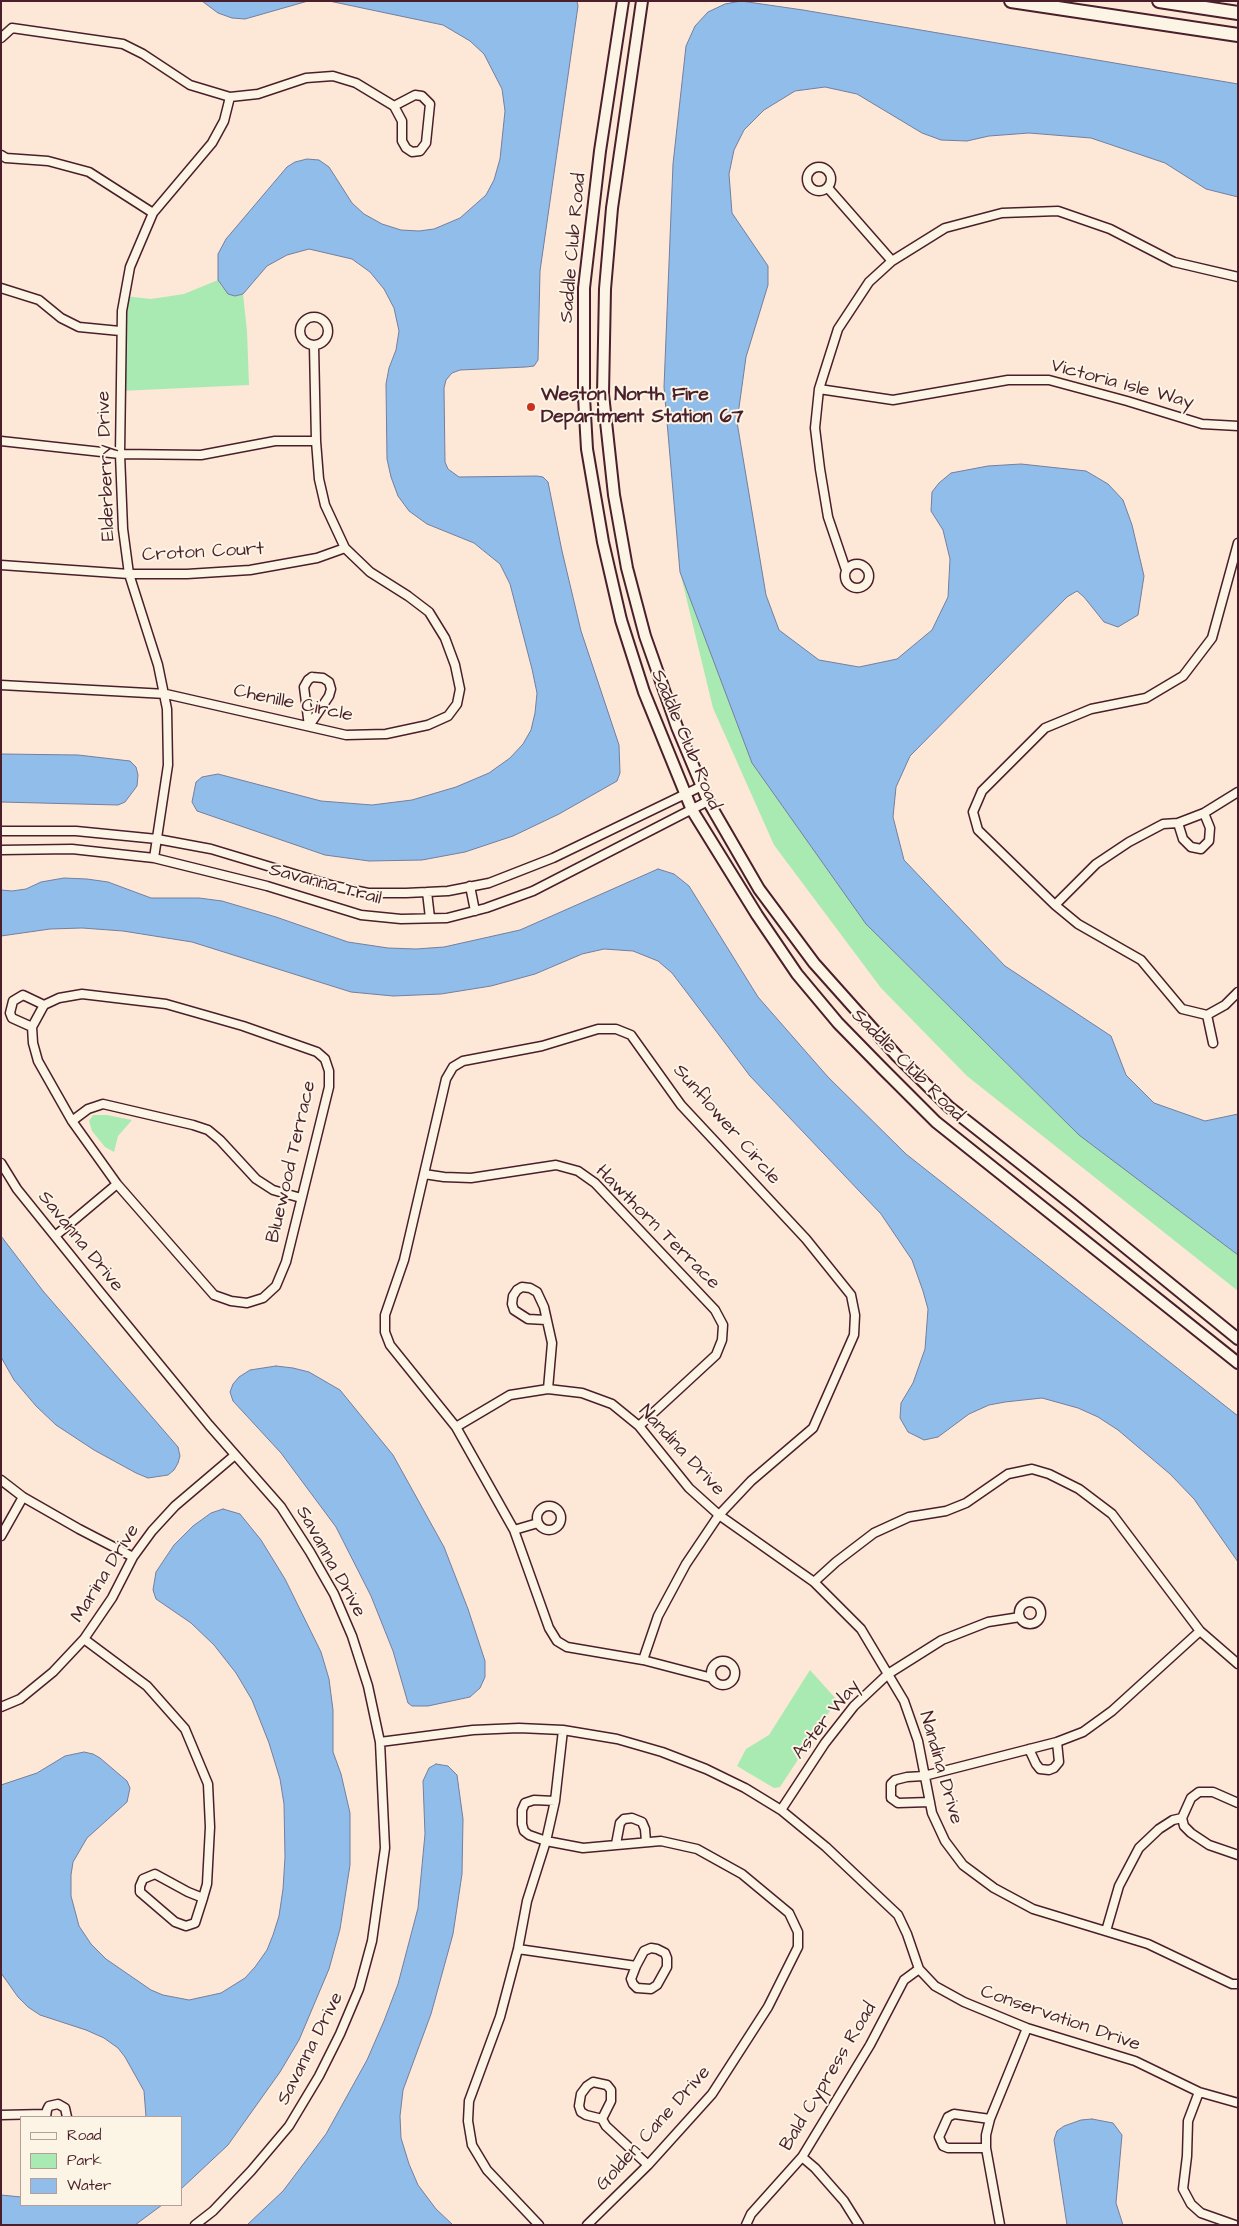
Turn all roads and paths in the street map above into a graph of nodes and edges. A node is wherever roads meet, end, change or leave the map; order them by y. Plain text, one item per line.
1 (623, 1) edge
2 (642, 1) edge
3 (1011, 1) edge
4 (1159, 1) edge
5 (1238, 13) edge
6 (1238, 35) edge
7 (1, 38) edge
8 (230, 97) junction
9 (394, 106) junction
10 (1, 155) edge
11 (828, 188) dead end
12 (153, 213) junction
13 (892, 261) junction
14 (1238, 277) edge
15 (1, 288) edge
16 (120, 331) junction
17 (314, 345) dead end
18 (819, 389) junction
19 (1238, 426) edge
20 (1, 440) edge
21 (316, 441) junction
22 (120, 454) junction
23 (1238, 543) edge
24 (345, 548) junction
25 (1, 565) edge
26 (846, 570) dead end
27 (129, 574) junction
28 (1, 685) edge
29 (166, 694) junction
30 (308, 726) junction
31 (702, 786) junction
32 (1238, 792) edge
33 (685, 794) junction
34 (708, 801) junction
35 (692, 810) junction
36 (1204, 813) junction
37 (1178, 823) junction
38 (1, 830) edge
39 (157, 839) junction
40 (1, 850) edge
41 (154, 858) junction
42 (470, 886) junction
43 (427, 892) junction
44 (1055, 905) junction
45 (475, 911) junction
46 (430, 918) junction
47 (1238, 992) edge
48 (44, 1005) junction
49 (1207, 1015) junction
50 (32, 1027) junction
51 (1212, 1044) dead end
52 (72, 1121) junction
53 (1, 1162) edge
54 (424, 1174) junction
55 (117, 1184) junction
56 (301, 1198) junction
57 (55, 1236) junction
58 (546, 1320) junction
59 (1219, 1325) junction
60 (1238, 1339) edge
61 (1208, 1340) junction
62 (1238, 1363) edge
63 (548, 1389) junction
64 (639, 1426) junction
65 (456, 1427) junction
66 (235, 1454) junction
67 (2, 1481) edge
68 (23, 1497) junction
69 (720, 1515) junction
70 (538, 1523) dead end
71 (514, 1530) junction
72 (1, 1536) edge
73 (133, 1556) junction
74 (814, 1582) junction
75 (1020, 1617) dead end
76 (1200, 1631) junction
77 (84, 1640) junction
78 (642, 1660) junction
79 (1238, 1664) edge
80 (888, 1674) junction
81 (712, 1678) dead end
82 (1, 1707) edge
83 (563, 1730) junction
84 (380, 1742) junction
85 (1057, 1742) junction
86 (1029, 1749) junction
87 (924, 1776) junction
88 (555, 1801) junction
89 (930, 1802) junction
90 (1238, 1804) edge
91 (782, 1810) junction
92 (1182, 1818) junction
93 (546, 1841) junction
94 (646, 1842) junction
95 (616, 1844) junction
96 (1238, 1855) edge
97 (203, 1898) junction
98 (1106, 1930) junction
99 (518, 1949) junction
100 (636, 1966) junction
101 (919, 1969) junction
102 (1238, 1984) edge
103 (1027, 2028) junction
104 (1199, 2092) junction
105 (1238, 2103) edge
106 (1, 2115) edge
107 (46, 2115) edge
108 (67, 2116) edge
109 (602, 2119) junction
110 (990, 2119) junction
111 (986, 2148) junction
112 (802, 2157) junction
113 (648, 2165) junction
114 (195, 2225) edge
115 (539, 2225) edge
116 (587, 2225) edge
117 (746, 2225) edge
118 (859, 2225) edge
119 (1000, 2225) edge
120 (1235, 2225) edge

1 - 33 street, Saddle Club Road
2 - 31 street, Saddle Club Road
3 - 6 main road
4 - 5 main road
7 - 8 street
8 - 9 street
8 - 12 street, Elderberry Drive
9 - 9 street
10 - 12 street
11 - 13 street
12 - 16 street, Elderberry Drive
13 - 14 street
13 - 18 street
15 - 16 street
16 - 22 street, Elderberry Drive
17 - 21 street, Chenille Circle
18 - 19 street, Victoria Isle Way
18 - 26 street
20 - 22 street
21 - 22 street
21 - 24 street, Chenille Circle
22 - 27 street, Elderberry Drive
23 - 44 street
24 - 27 street, Croton Court
24 - 30 street, Chenille Circle
25 - 27 street, Croton Court
27 - 29 street, Elderberry Drive
28 - 29 street, Chenille Circle
29 - 30 street, Chenille Circle
29 - 39 street, Elderberry Drive
30 - 30 street
31 - 33 street, Savanna Trail
31 - 34 street, Saddle Club Road
32 - 36 street
33 - 35 street, Saddle Club Road
33 - 42 street, Savanna Trail
34 - 35 street, Savanna Trail
34 - 59 street, Saddle Club Road
35 - 45 street, Savanna Trail
35 - 61 street, Saddle Club Road
36 - 37 street
36 - 37 street
37 - 44 street
38 - 39 street, Savanna Trail
39 - 41 street, Elderberry Drive
39 - 43 street, Savanna Trail
40 - 41 street, Savanna Trail
41 - 46 street, Savanna Trail
42 - 43 street, Savanna Trail
42 - 45 street
43 - 46 street
44 - 49 street
45 - 46 street, Savanna Trail
47 - 49 street
48 - 50 street
48 - 50 street
48 - 56 street, Bluewood Terrace
49 - 51 street
50 - 52 street, Bluewood Terrace
52 - 55 street, Bluewood Terrace
52 - 56 street
53 - 57 street, Savanna Drive
54 - 64 street, Hawthorn Terrace
54 - 65 street, Sunflower Circle
54 - 69 street, Sunflower Circle
55 - 56 street, Bluewood Terrace
55 - 57 street
57 - 66 street, Savanna Drive
58 - 58 street
58 - 63 street
59 - 60 street, Saddle Club Road
59 - 61 street
61 - 62 street, Saddle Club Road
63 - 64 street, Nandina Drive
63 - 65 street, Nandina Drive
64 - 69 street, Nandina Drive
65 - 71 street, Sunflower Circle
66 - 73 street, Marina Drive
66 - 84 street, Savanna Drive
67 - 68 street
68 - 72 street
68 - 73 street
69 - 74 street, Nandina Drive
69 - 78 street, Sunflower Circle
70 - 71 street
71 - 78 street, Sunflower Circle
73 - 77 street, Marina Drive
74 - 76 street
74 - 80 street, Nandina Drive
75 - 80 street, Aster Way
76 - 79 street
76 - 85 street
77 - 82 street, Marina Drive
77 - 97 street
78 - 81 street, Sunflower Circle
80 - 87 street, Nandina Drive
80 - 91 street, Aster Way
83 - 84 street, Conservation Drive
83 - 88 street
83 - 91 street, Conservation Drive
84 - 114 street, Savanna Drive
85 - 86 street
85 - 86 street
86 - 87 street
87 - 89 street, Nandina Drive
87 - 89 street
88 - 93 street
88 - 93 street, Golden Cane Drive
89 - 98 street, Nandina Drive
90 - 92 street
91 - 101 street, Conservation Drive
92 - 96 street
92 - 98 street
93 - 95 street, Golden Cane Drive
93 - 99 street
94 - 95 street, Golden Cane Drive
94 - 95 street
94 - 113 street, Golden Cane Drive
97 - 97 street
98 - 102 street, Nandina Drive
99 - 100 street
99 - 115 street
100 - 100 street
101 - 103 street, Conservation Drive
101 - 112 street, Bald Cypress Road
103 - 104 street, Conservation Drive
103 - 110 street
104 - 105 street, Conservation Drive
104 - 120 street
106 - 107 street
107 - 108 street
109 - 109 street
109 - 113 street
110 - 111 street
110 - 111 street
111 - 119 street
112 - 117 street, Bald Cypress Road
112 - 118 street
113 - 116 street, Golden Cane Drive

